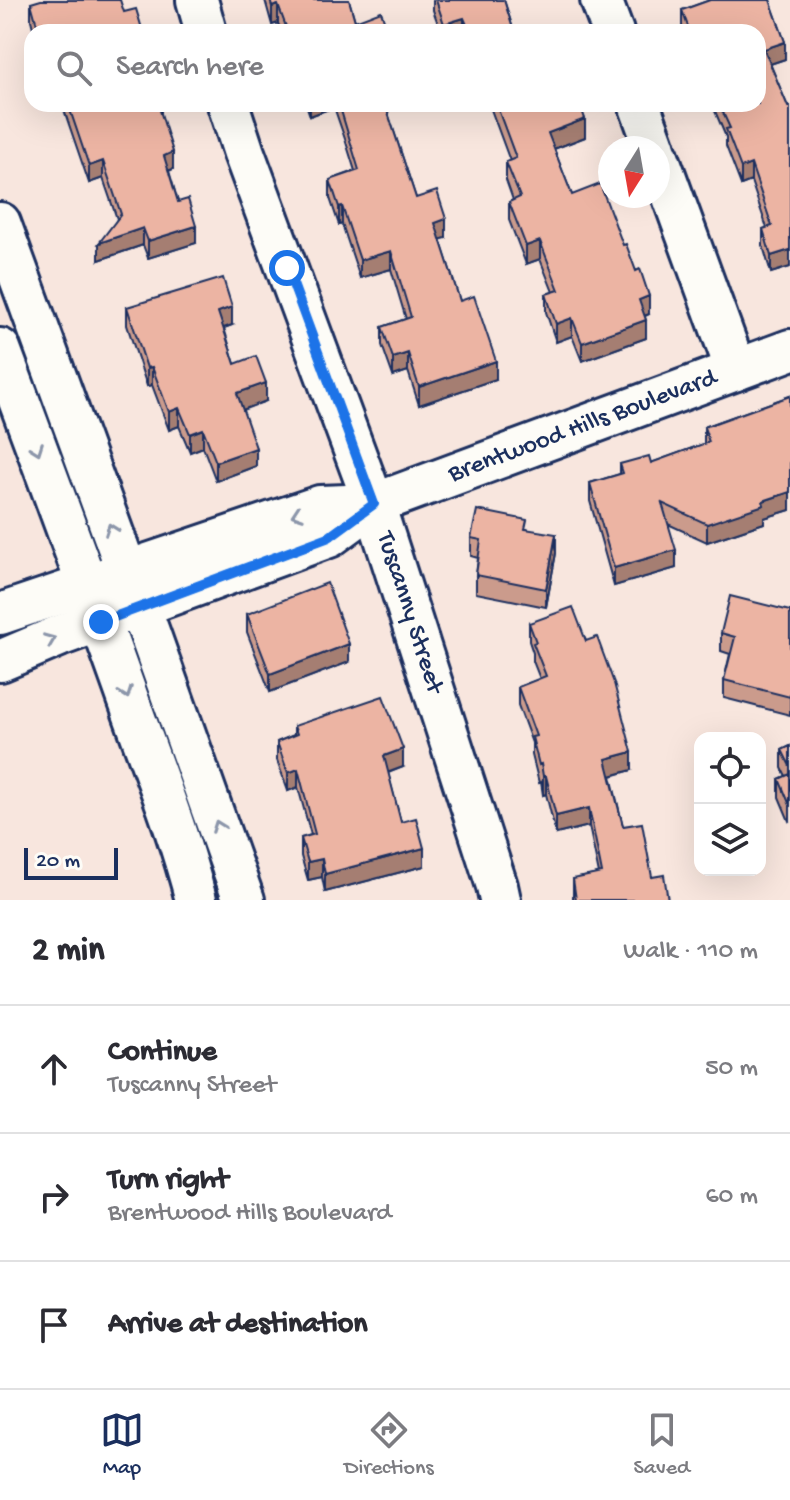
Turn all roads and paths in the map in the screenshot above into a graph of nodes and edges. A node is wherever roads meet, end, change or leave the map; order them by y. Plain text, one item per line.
1 (197, 0) edge
2 (601, 0) edge
3 (204, 24) edge
4 (610, 24) edge
5 (231, 112) edge
6 (642, 112) edge
7 (651, 136) edge
8 (670, 189) edge
9 (0, 223) edge
10 (0, 349) edge
11 (790, 350) edge
12 (736, 370) junction
13 (374, 504) junction
14 (127, 571) junction
15 (87, 584) junction
16 (140, 608) junction
17 (0, 614) edge
18 (101, 622) junction
19 (0, 661) edge
20 (196, 900) edge
21 (244, 900) edge
22 (500, 900) edge

1 - 3 street
2 - 4 street
5 - 13 street, Tuscanny Street
6 - 7 street
8 - 12 street
14 -> 9 street
10 -> 15 street
11 - 12 street, Brentwood Hills Boulevard
12 - 13 street, Brentwood Hills Boulevard
13 -> 14 street, Brentwood Hills Boulevard
13 - 16 street, Brentwood Hills Boulevard
13 - 22 street, Tuscanny Street
14 - 15 street, Brentwood Hills Boulevard
14 - 16 street
15 - 17 street, Brentwood Hills Boulevard
15 - 18 street
16 - 18 street, Brentwood Hills Boulevard
21 -> 16 street
19 -> 18 street, Brentwood Hills Boulevard
18 -> 20 street

